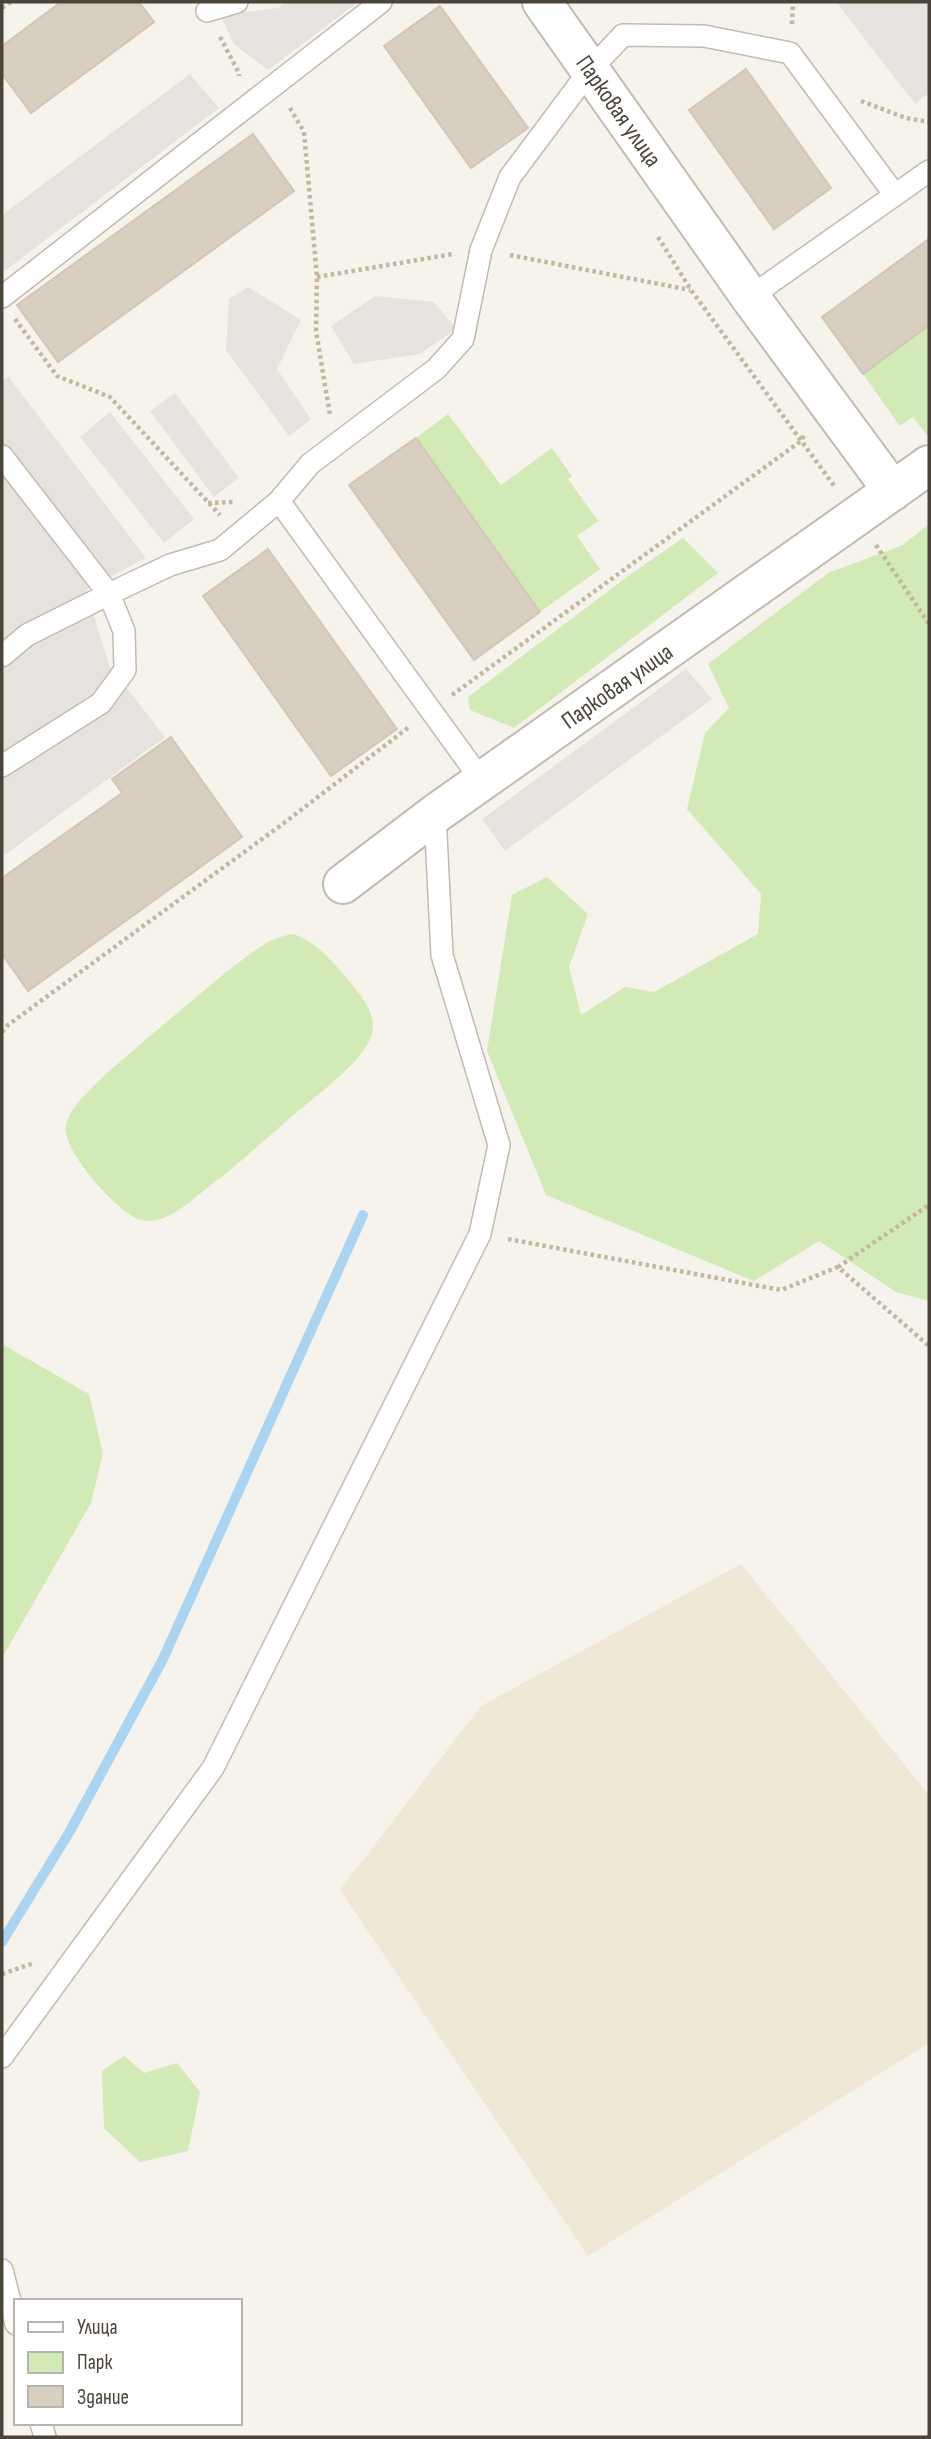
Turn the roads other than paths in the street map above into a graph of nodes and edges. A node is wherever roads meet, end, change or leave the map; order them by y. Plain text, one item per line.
1 (236, 2) edge
2 (381, 2) edge
3 (542, 2) edge
4 (207, 11) road end
5 (590, 70) junction
6 (929, 170) edge
7 (895, 195) junction
8 (750, 297) junction
9 (6, 305) edge
10 (2, 456) edge
11 (929, 465) edge
12 (893, 491) junction
13 (279, 501) junction
14 (109, 594) junction
15 (2, 656) edge
16 (2, 766) edge
17 (482, 781) junction
18 (435, 814) junction
19 (344, 884) dead end
20 (2, 2057) edge
21 (2, 2270) edge
22 (14, 2316) edge

1 - 4 lane
2 - 9 lane
3 - 5 street, Парковая улица
5 - 7 lane
5 - 8 street, Парковая улица
5 - 13 lane
6 - 7 lane
7 - 8 lane
8 - 12 street, Парковая улица
10 - 14 lane
11 - 12 street, Парковая улица
12 - 17 street, Парковая улица
13 - 14 lane
13 - 17 lane
14 - 15 lane
14 - 16 lane
17 - 18 street, Парковая улица
18 - 19 street, Парковая улица
18 - 20 lane
21 - 22 lane

